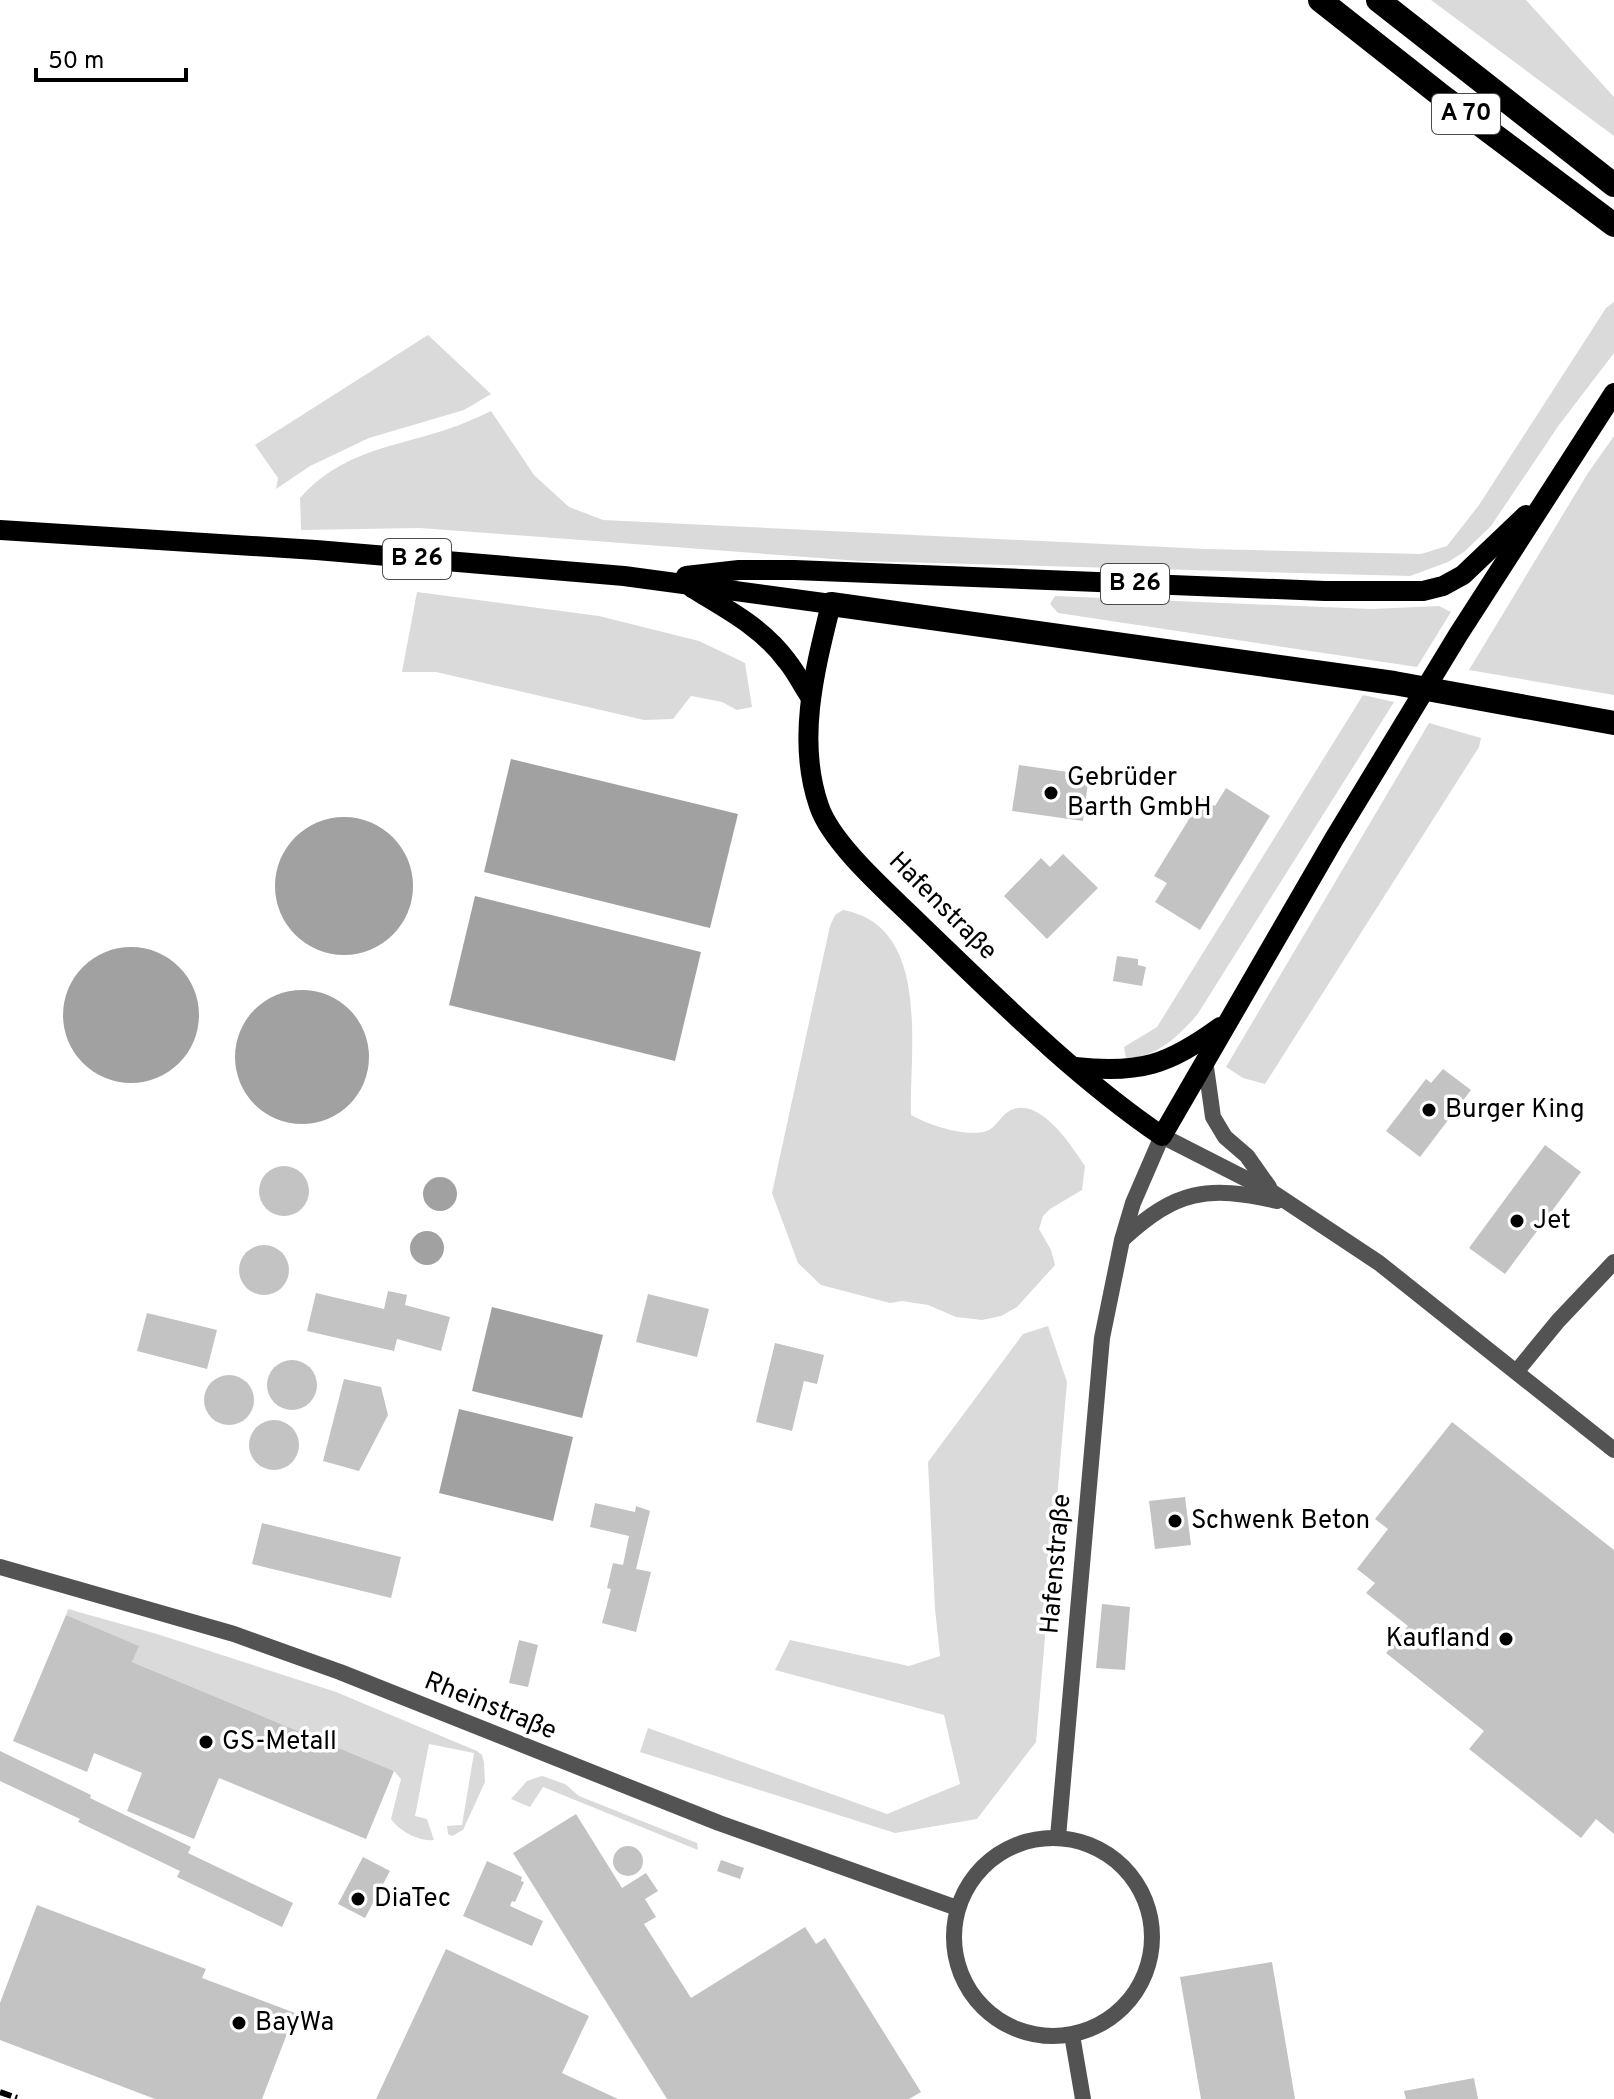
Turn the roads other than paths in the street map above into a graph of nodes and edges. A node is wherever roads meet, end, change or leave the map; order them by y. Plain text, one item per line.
1 (1320, 0) edge
2 (1378, 0) edge
3 (1614, 185) edge
4 (1614, 225) edge
5 (1614, 393) edge
6 (1614, 404) edge
7 (1568, 468) junction
8 (0, 530) edge
9 (655, 580) junction
10 (685, 584) junction
11 (831, 604) junction
12 (811, 698) junction
13 (1614, 723) edge
14 (1227, 1021) junction
15 (1205, 1060) junction
16 (1075, 1067) junction
17 (1162, 1136) junction
18 (1272, 1192) junction
19 (1294, 1206) junction
20 (1122, 1240) junction
21 (1614, 1262) edge
22 (1517, 1371) junction
23 (1614, 1450) edge
24 (0, 1567) edge
25 (1058, 1837) junction
26 (957, 1908) junction
27 (1072, 2035) junction
28 (1083, 2099) edge

1 - 4 highway, A 70
2 - 3 highway, A 70
5 - 7 main road, B 26
6 - 7 main road, B 26
7 - 9 main road, B 26
7 - 14 main road, B 26
8 - 9 main road, B 26
9 - 10 main road, B 26
10 - 11 main road, B 26
10 - 12 main road
11 - 12 main road, Hafenstraße
11 - 13 highway
12 - 16 main road, Hafenstraße
14 - 15 main road, B 26
14 - 16 main road
15 - 17 main road, B 26
15 - 18 street
16 - 17 main road, Hafenstraße
17 - 18 street
17 - 20 street, Hafenstraße
18 - 19 street
19 - 20 street
19 - 22 street
20 - 25 street, Hafenstraße
21 - 22 street
22 - 23 street
24 - 26 street, Rheinstraße
25 - 26 street
25 - 27 street
26 - 27 street
27 - 28 street

